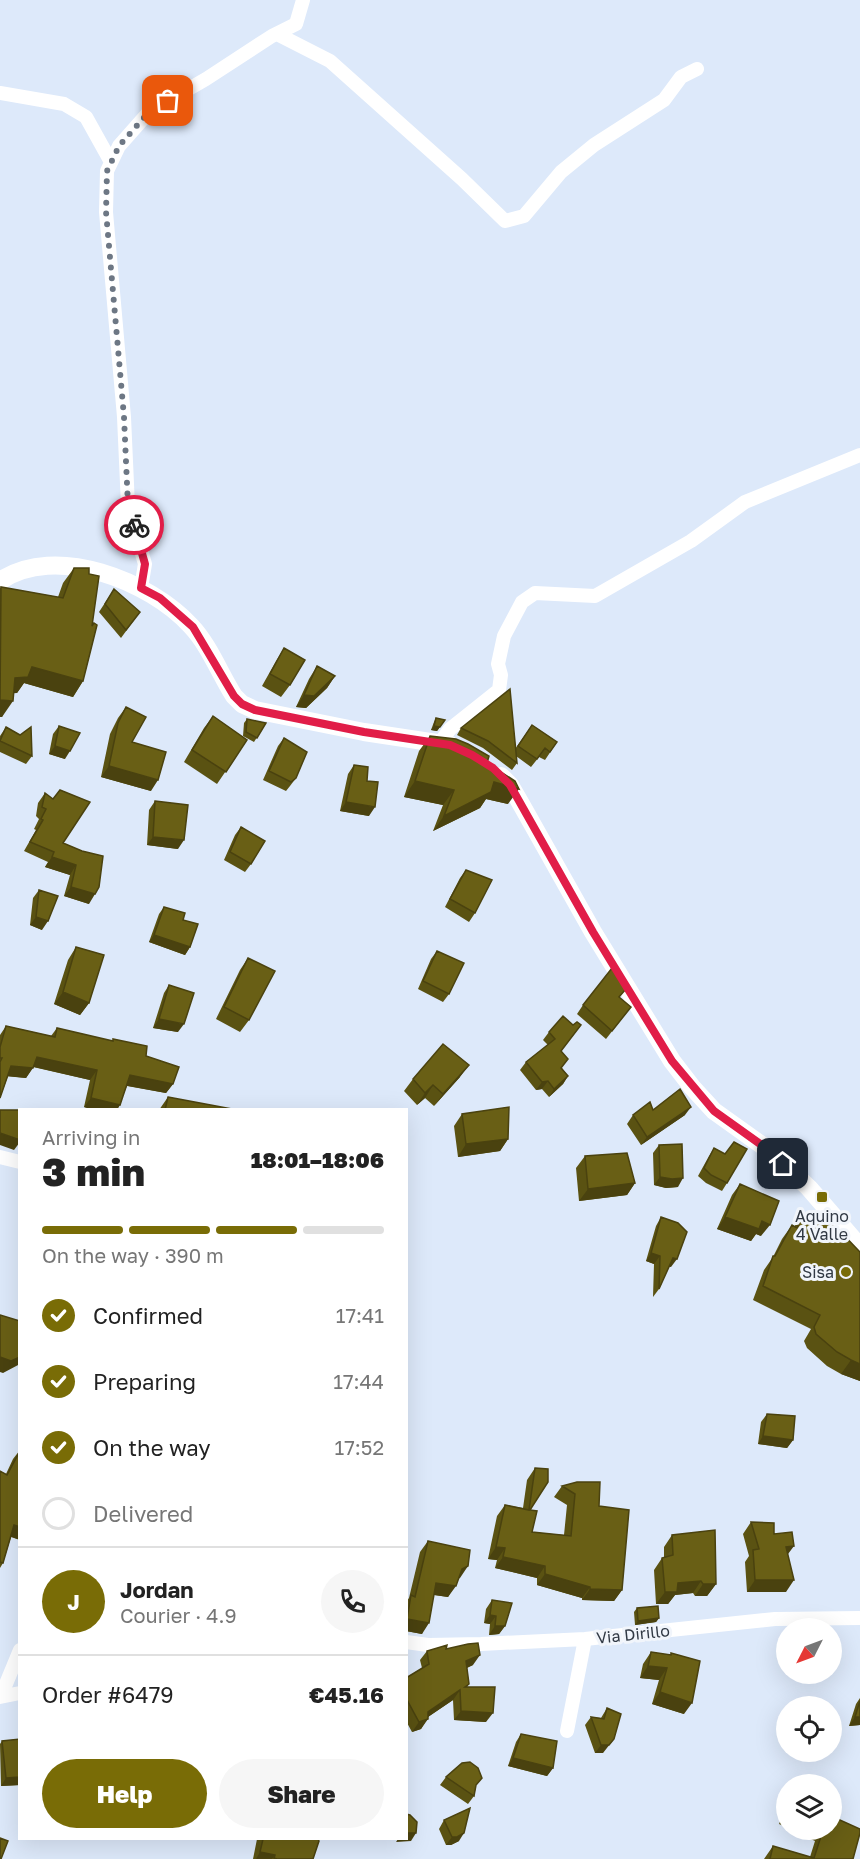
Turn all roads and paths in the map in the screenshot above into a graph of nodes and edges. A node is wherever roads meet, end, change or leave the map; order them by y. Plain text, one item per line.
1 (303, 0) edge
2 (277, 33) junction
3 (697, 69) dead end
4 (0, 93) edge
5 (111, 162) junction
6 (860, 456) edge
7 (0, 582) edge
8 (141, 588) junction
9 (439, 744) junction
10 (465, 751) edge
11 (486, 764) edge
12 (0, 1157) edge
13 (18, 1162) edge
14 (860, 1247) edge
15 (860, 1618) edge
16 (585, 1639) junction
17 (408, 1642) edge
18 (18, 1655) edge
19 (18, 1693) edge
20 (1, 1696) edge
21 (567, 1731) dead end

1 - 2 street
2 - 3 street
2 - 5 street
4 - 5 street
5 - 8 street
6 - 9 street
7 - 8 street
8 - 9 street
9 - 10 street
11 - 14 street
12 - 13 street
15 - 16 street, Via Dirillo
16 - 17 street, Via Dirillo
16 - 21 street
18 - 20 street
19 - 20 street

